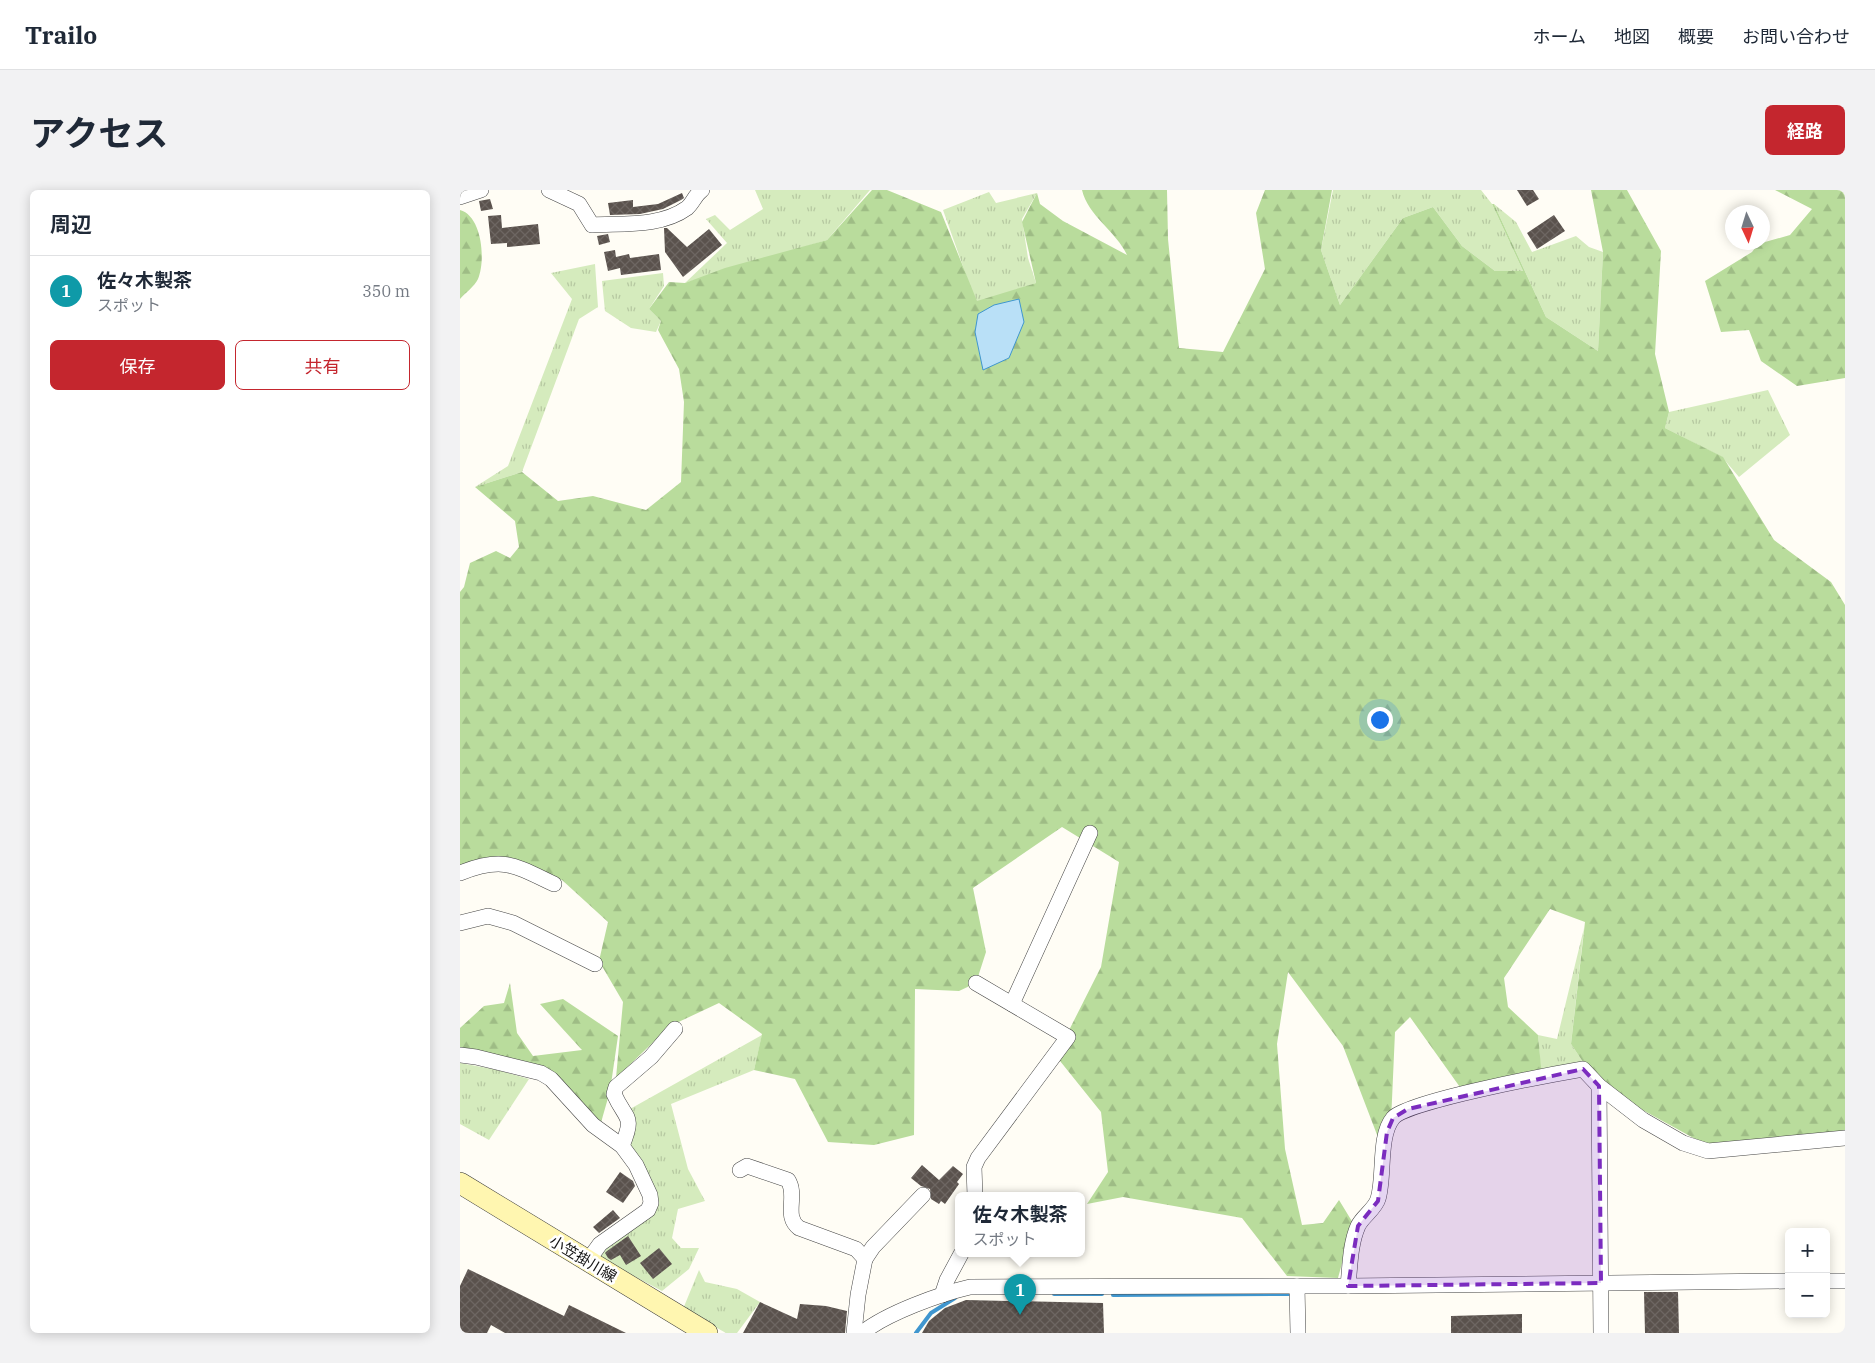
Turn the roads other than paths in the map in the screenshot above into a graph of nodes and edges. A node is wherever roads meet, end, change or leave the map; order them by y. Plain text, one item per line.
1 (481, 190) edge
2 (549, 190) edge
3 (702, 190) edge
4 (460, 197) edge
5 (1090, 833) dead end
6 (460, 873) edge
7 (554, 884) dead end
8 (460, 923) edge
9 (595, 964) dead end
10 (976, 983) dead end
11 (1012, 1004) junction
12 (675, 1029) dead end
13 (460, 1055) edge
14 (1599, 1086) junction
15 (1845, 1138) edge
16 (622, 1146) junction
17 (740, 1170) dead end
18 (460, 1183) edge
19 (975, 1192) edge
20 (923, 1195) dead end
21 (958, 1257) edge
22 (865, 1259) junction
23 (587, 1262) junction
24 (1600, 1277) junction
25 (1785, 1281) edge
26 (1830, 1281) edge
27 (1845, 1281) edge
28 (1297, 1286) junction
29 (1348, 1286) junction
30 (942, 1295) junction
31 (707, 1333) edge
32 (854, 1333) edge
33 (862, 1333) edge
34 (1298, 1333) edge
35 (1601, 1333) edge

1 - 4 street
2 - 3 street
5 - 11 street
6 - 7 street
8 - 9 street
10 - 11 street
11 - 19 street
12 - 16 street
13 - 16 street
14 - 15 street
14 - 24 street
14 - 29 street
16 - 23 street
17 - 22 street
18 - 23 main road, 小笠掛川線
20 - 22 street
21 - 30 street
22 - 32 street
23 - 31 main road, 小笠掛川線
24 - 25 street
24 - 29 street
24 - 35 street
26 - 27 street
28 - 29 street
28 - 30 street
28 - 34 street
30 - 33 street

